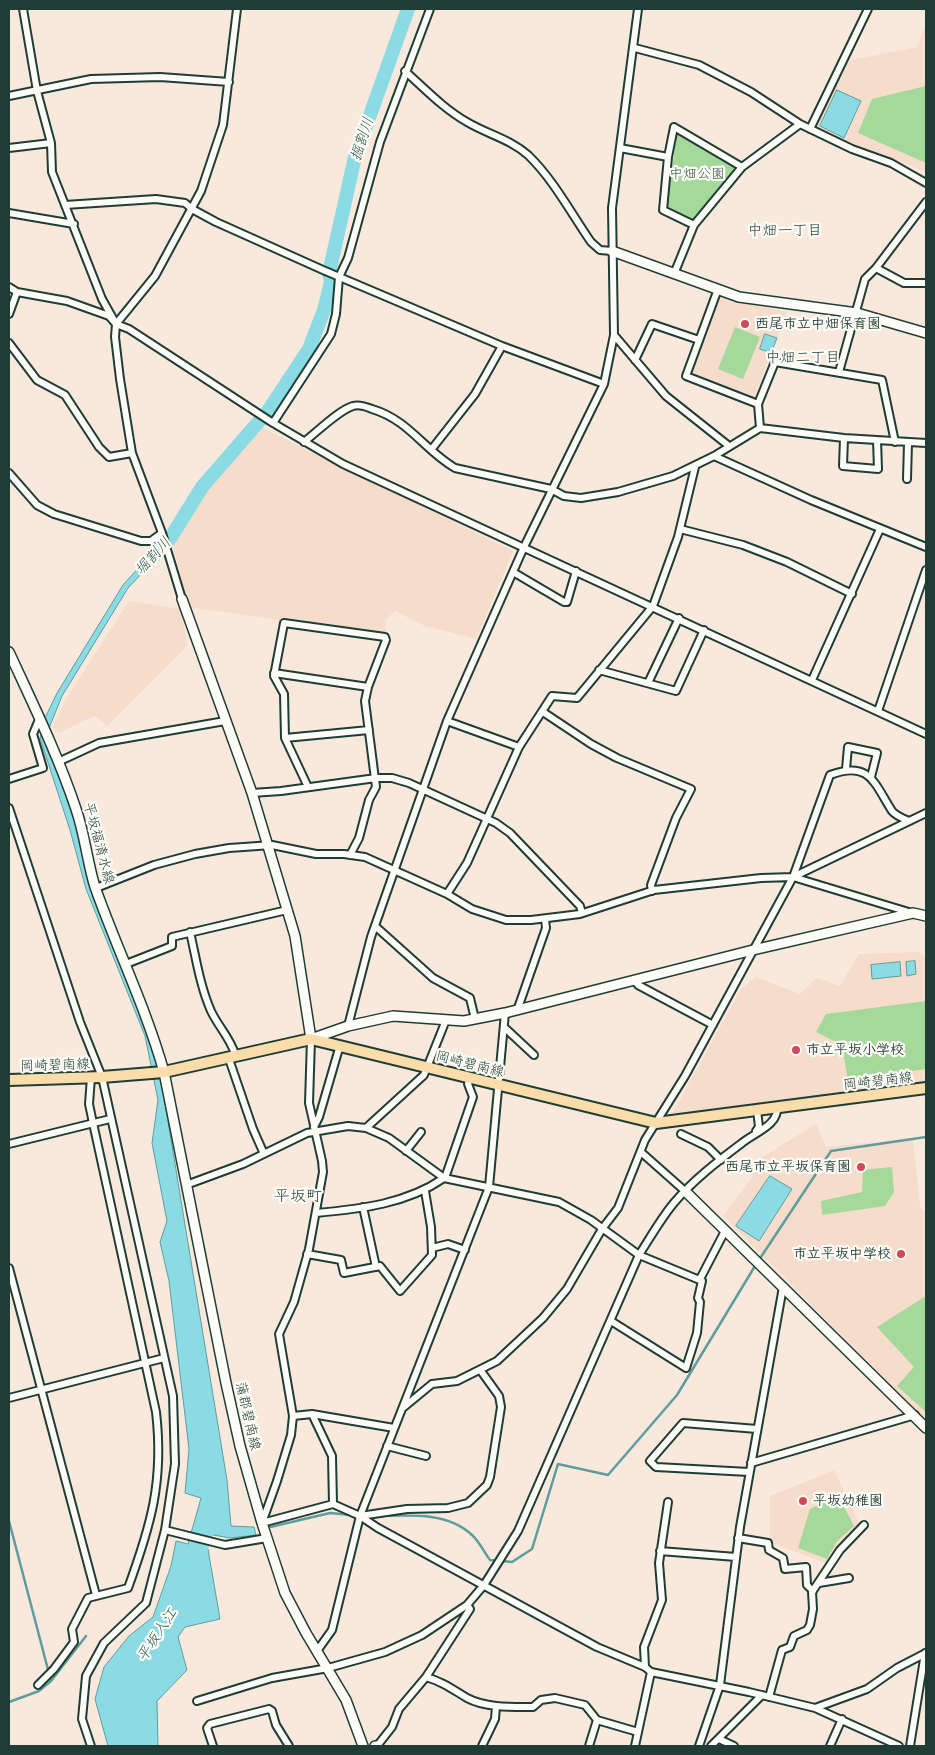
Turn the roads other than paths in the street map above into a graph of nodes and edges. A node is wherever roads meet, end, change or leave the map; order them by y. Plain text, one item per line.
1 (23, 9) edge
2 (237, 9) edge
3 (430, 9) edge
4 (638, 9) edge
5 (868, 9) edge
6 (635, 48) junction
7 (405, 71) junction
8 (229, 82) junction
9 (37, 91) junction
10 (9, 96) edge
11 (800, 124) junction
12 (810, 129) junction
13 (51, 142) junction
14 (9, 148) edge
15 (620, 148) junction
16 (668, 157) junction
17 (742, 167) junction
18 (926, 183) edge
19 (926, 202) edge
20 (65, 205) junction
21 (192, 209) junction
22 (9, 212) edge
23 (74, 224) junction
24 (694, 225) junction
25 (612, 251) junction
26 (876, 268) junction
27 (674, 274) junction
28 (339, 277) junction
29 (926, 283) edge
30 (9, 287) edge
31 (718, 289) junction
32 (17, 292) junction
33 (857, 313) junction
34 (9, 314) edge
35 (116, 324) junction
36 (926, 333) edge
37 (614, 335) junction
38 (699, 340) junction
39 (9, 343) edge
40 (502, 346) junction
41 (635, 360) junction
42 (840, 372) junction
43 (604, 384) junction
44 (758, 404) junction
45 (273, 422) junction
46 (760, 428) junction
47 (844, 438) junction
48 (877, 440) junction
49 (304, 442) junction
50 (895, 442) junction
51 (908, 443) junction
52 (926, 444) edge
53 (729, 446) junction
54 (431, 450) junction
55 (132, 453) junction
56 (714, 456) junction
57 (695, 467) junction
58 (9, 473) edge
59 (907, 479) dead end
60 (551, 489) junction
61 (680, 529) junction
62 (880, 529) junction
63 (162, 534) junction
64 (524, 547) junction
65 (926, 547) edge
66 (576, 570) junction
67 (926, 570) edge
68 (513, 572) junction
69 (852, 594) junction
70 (182, 599) joint
71 (653, 606) junction
72 (679, 618) junction
73 (704, 630) junction
74 (9, 652) edge
75 (600, 670) junction
76 (274, 673) junction
77 (812, 680) junction
78 (648, 683) junction
79 (368, 687) junction
80 (878, 711) junction
81 (543, 712) junction
82 (40, 717) junction
83 (225, 720) junction
84 (447, 721) junction
85 (369, 730) junction
86 (926, 734) edge
87 (285, 738) junction
88 (519, 747) junction
89 (58, 762) junction
90 (846, 769) junction
91 (871, 777) junction
92 (376, 778) junction
93 (9, 779) edge
94 (308, 787) junction
95 (422, 790) junction
96 (252, 793) junction
97 (9, 808) edge
98 (926, 814) edge
99 (487, 818) junction
100 (909, 821) junction
101 (268, 845) junction
102 (350, 855) junction
103 (396, 870) junction
104 (792, 877) junction
105 (96, 888) junction
106 (652, 891) junction
107 (448, 894) junction
108 (287, 910) junction
109 (582, 912) junction
110 (913, 913) junction
111 (926, 916) edge
112 (546, 919) junction
113 (375, 926) junction
114 (190, 932) junction
115 (753, 950) junction
116 (126, 964) junction
117 (634, 980) junction
118 (518, 1008) junction
119 (504, 1014) junction
120 (475, 1019) junction
121 (446, 1020) junction
122 (713, 1025) junction
123 (348, 1026) junction
124 (505, 1028) junction
125 (312, 1038) junction
126 (340, 1045) junction
127 (534, 1054) dead end
128 (232, 1055) junction
129 (427, 1067) junction
130 (160, 1072) junction
131 (91, 1077) junction
132 (102, 1077) junction
133 (470, 1078) junction
134 (9, 1080) edge
135 (499, 1085) junction
136 (926, 1088) edge
137 (777, 1107) junction
138 (757, 1110) junction
139 (110, 1119) junction
140 (93, 1123) junction
141 (656, 1123) junction
142 (366, 1128) junction
143 (314, 1129) junction
144 (422, 1132) dead end
145 (755, 1132) junction
146 (681, 1134) dead end
147 (9, 1144) edge
148 (406, 1151) junction
149 (642, 1153) junction
150 (264, 1154) junction
151 (721, 1160) junction
152 (445, 1178) junction
153 (186, 1185) junction
154 (489, 1187) junction
155 (425, 1191) junction
156 (686, 1192) junction
157 (363, 1207) junction
158 (316, 1213) junction
159 (602, 1228) junction
160 (725, 1231) junction
161 (432, 1248) junction
162 (465, 1250) junction
163 (307, 1254) junction
164 (639, 1255) junction
165 (376, 1267) junction
166 (9, 1268) edge
167 (700, 1279) junction
168 (782, 1287) junction
169 (611, 1321) junction
170 (164, 1358) junction
171 (145, 1362) junction
172 (481, 1371) junction
173 (41, 1390) junction
174 (9, 1398) edge
175 (404, 1407) junction
176 (312, 1414) junction
177 (915, 1415) junction
178 (293, 1416) junction
179 (394, 1428) junction
180 (926, 1428) edge
181 (757, 1429) junction
182 (387, 1446) junction
183 (426, 1456) dead end
184 (750, 1463) junction
185 (749, 1472) junction
186 (668, 1502) dead end
187 (333, 1504) junction
188 (360, 1516) junction
189 (262, 1523) junction
190 (864, 1525) dead end
191 (165, 1530) junction
192 (267, 1538) junction
193 (738, 1538) junction
194 (660, 1550) junction
195 (736, 1557) junction
196 (848, 1578) dead end
197 (819, 1583) junction
198 (484, 1585) junction
199 (813, 1592) junction
200 (96, 1595) junction
201 (467, 1605) junction
202 (317, 1651) junction
203 (926, 1653) edge
204 (645, 1667) junction
205 (328, 1668) junction
206 (651, 1672) junction
207 (426, 1677) junction
208 (38, 1685) dead end
209 (720, 1685) junction
210 (766, 1696) junction
211 (197, 1702) dead end
212 (496, 1706) junction
213 (815, 1708) junction
214 (842, 1719) junction
215 (597, 1720) junction
216 (638, 1732) junction
217 (719, 1739) junction
218 (211, 1745) edge
219 (90, 1746) edge
220 (289, 1746) edge
221 (363, 1746) edge
222 (377, 1746) edge
223 (482, 1746) edge
224 (589, 1746) edge
225 (636, 1746) edge
226 (699, 1746) edge
227 (711, 1746) edge
228 (734, 1746) edge
229 (830, 1746) edge
230 (899, 1746) edge
231 (910, 1746) edge

1 - 9 street
2 - 8 street
3 - 7 street
4 - 6 street
5 - 12 street
6 - 11 street
6 - 15 street
7 - 25 street
7 - 28 street
8 - 9 street
8 - 21 street
9 - 10 street
9 - 13 street
11 - 12 street
11 - 17 street
12 - 18 street
13 - 14 street
13 - 20 street
15 - 16 street
15 - 25 street
16 - 17 street
16 - 24 street
17 - 24 street
19 - 26 street
20 - 21 street
20 - 23 street
21 - 28 street
21 - 35 street
22 - 23 street
23 - 35 street
24 - 27 street
25 - 27 street
25 - 37 street
26 - 29 street
26 - 33 street
27 - 31 street
28 - 40 street
28 - 45 street
30 - 32 street
31 - 33 street
31 - 38 street
32 - 34 street
32 - 35 street
33 - 36 street
33 - 42 street
35 - 45 street
35 - 55 street
37 - 41 street
37 - 43 street
38 - 41 street
38 - 44 street
39 - 55 street
40 - 43 street
40 - 54 street
41 - 53 street
42 - 44 street
42 - 50 street
43 - 60 street
44 - 46 street
45 - 49 street
46 - 47 street
46 - 53 street
47 - 48 street
47 - 48 street
48 - 50 street
49 - 54 street
49 - 64 street
50 - 51 street
51 - 52 street
51 - 59 street
53 - 56 street
54 - 60 street
55 - 63 street
56 - 57 street
56 - 62 street
57 - 60 street
57 - 61 street
58 - 63 street
60 - 64 street
61 - 69 street
61 - 71 street
62 - 65 street
62 - 69 street
63 - 70 street
64 - 66 street
64 - 68 street
66 - 68 street
66 - 71 street
67 - 80 street
68 - 84 street
69 - 77 street
70 - 83 street
71 - 72 street
71 - 75 street
72 - 73 street
72 - 78 street
73 - 77 street
73 - 78 street
74 - 82 street, 平坂福清水線
75 - 78 street
75 - 81 street
76 - 79 street
76 - 79 street
76 - 87 street
77 - 80 street
79 - 85 street
80 - 86 street
81 - 88 street
81 - 106 street
82 - 89 street, 平坂福清水線
82 - 93 street
83 - 89 street
83 - 96 street
84 - 88 street
84 - 95 street
85 - 87 street
85 - 92 street
87 - 94 street
88 - 99 street
89 - 105 street, 平坂福清水線
90 - 91 street
90 - 91 street
90 - 104 street
91 - 100 street
92 - 94 street
92 - 95 street
92 - 102 street
94 - 96 street
95 - 99 street
95 - 103 street
96 - 101 street
97 - 132 street
98 - 100 street
99 - 107 street
99 - 109 street
100 - 104 street
101 - 102 street
101 - 105 street
101 - 108 street
102 - 103 street
103 - 107 street
103 - 113 street
104 - 106 street
104 - 110 street
104 - 115 street
105 - 116 street, 平坂福清水線
106 - 109 street
107 - 112 street
108 - 114 street
108 - 125 street
109 - 112 street
110 - 111 street
110 - 115 street
112 - 118 street
113 - 120 street
113 - 123 street
114 - 116 street
114 - 128 street
115 - 117 street
115 - 122 street
116 - 130 street, 平坂福清水線
117 - 118 street
117 - 122 street
118 - 119 street
119 - 120 street
119 - 124 street
120 - 121 street
121 - 123 street
121 - 129 street
122 - 141 street
123 - 125 street
124 - 127 street
124 - 135 street
125 - 126 main road, 岡崎碧南線
125 - 128 main road, 岡崎碧南線
125 - 143 street
126 - 129 main road, 岡崎碧南線
126 - 143 street
128 - 130 main road, 岡崎碧南線
128 - 150 street
129 - 133 main road, 岡崎碧南線
129 - 142 street
130 - 132 main road, 岡崎碧南線
130 - 153 street, 蒲郡碧南線
131 - 132 main road, 岡崎碧南線
131 - 134 main road, 岡崎碧南線
131 - 140 street
132 - 139 street
133 - 135 main road, 岡崎碧南線
133 - 152 street
135 - 141 main road, 岡崎碧南線
135 - 154 street
136 - 137 main road, 岡崎碧南線
137 - 138 main road, 岡崎碧南線
137 - 145 street
138 - 141 main road, 岡崎碧南線
138 - 145 street
139 - 140 street
139 - 170 street
140 - 147 street
140 - 171 street
141 - 149 street
142 - 143 street
142 - 148 street
143 - 150 street
143 - 158 street
144 - 148 street
145 - 151 street
146 - 151 street
148 - 152 street
149 - 156 street
149 - 159 street
150 - 153 street
151 - 156 street
152 - 154 street
152 - 155 street
153 - 189 street, 蒲郡碧南線
154 - 159 street
154 - 162 street
155 - 157 street
155 - 161 street
156 - 160 street
156 - 164 street
157 - 158 street
157 - 165 street
158 - 163 street
159 - 164 street
159 - 172 street
160 - 167 street
160 - 168 street
161 - 162 street
161 - 165 street
162 - 175 street
163 - 165 street
163 - 178 street
164 - 167 street
164 - 169 street
166 - 173 street
167 - 169 street
168 - 177 street
168 - 181 street
169 - 198 street
170 - 171 street
170 - 191 street
171 - 173 street
171 - 200 street
172 - 175 street
172 - 188 street
173 - 174 street
173 - 200 street
175 - 179 street
176 - 178 street
176 - 179 street
176 - 187 street
177 - 180 street
177 - 184 street
178 - 189 street
179 - 182 street
181 - 184 street
181 - 185 street
182 - 183 street
182 - 188 street
184 - 185 street
185 - 193 street
186 - 194 street
187 - 188 street
187 - 189 street
188 - 198 street
188 - 202 street
189 - 192 street, 蒲郡碧南線
190 - 197 street
191 - 192 street
191 - 219 street
192 - 202 street, 蒲郡碧南線
193 - 195 street
193 - 199 street
194 - 195 street
194 - 204 street
195 - 209 street
196 - 197 street
197 - 199 street
198 - 201 street
198 - 204 street
199 - 210 street
200 - 208 street
201 - 205 street
201 - 207 street
202 - 205 street, 蒲郡碧南線
203 - 213 street
203 - 231 street
204 - 206 street
205 - 211 street
205 - 221 street, 蒲郡碧南線
206 - 209 street
206 - 216 street
207 - 212 street
207 - 222 street
209 - 210 street
209 - 226 street
210 - 213 street
210 - 217 street
212 - 215 street
212 - 223 street
213 - 214 street
214 - 229 street
214 - 230 street
215 - 216 street
215 - 224 street
216 - 225 street
217 - 227 street
217 - 228 street
218 - 220 street

